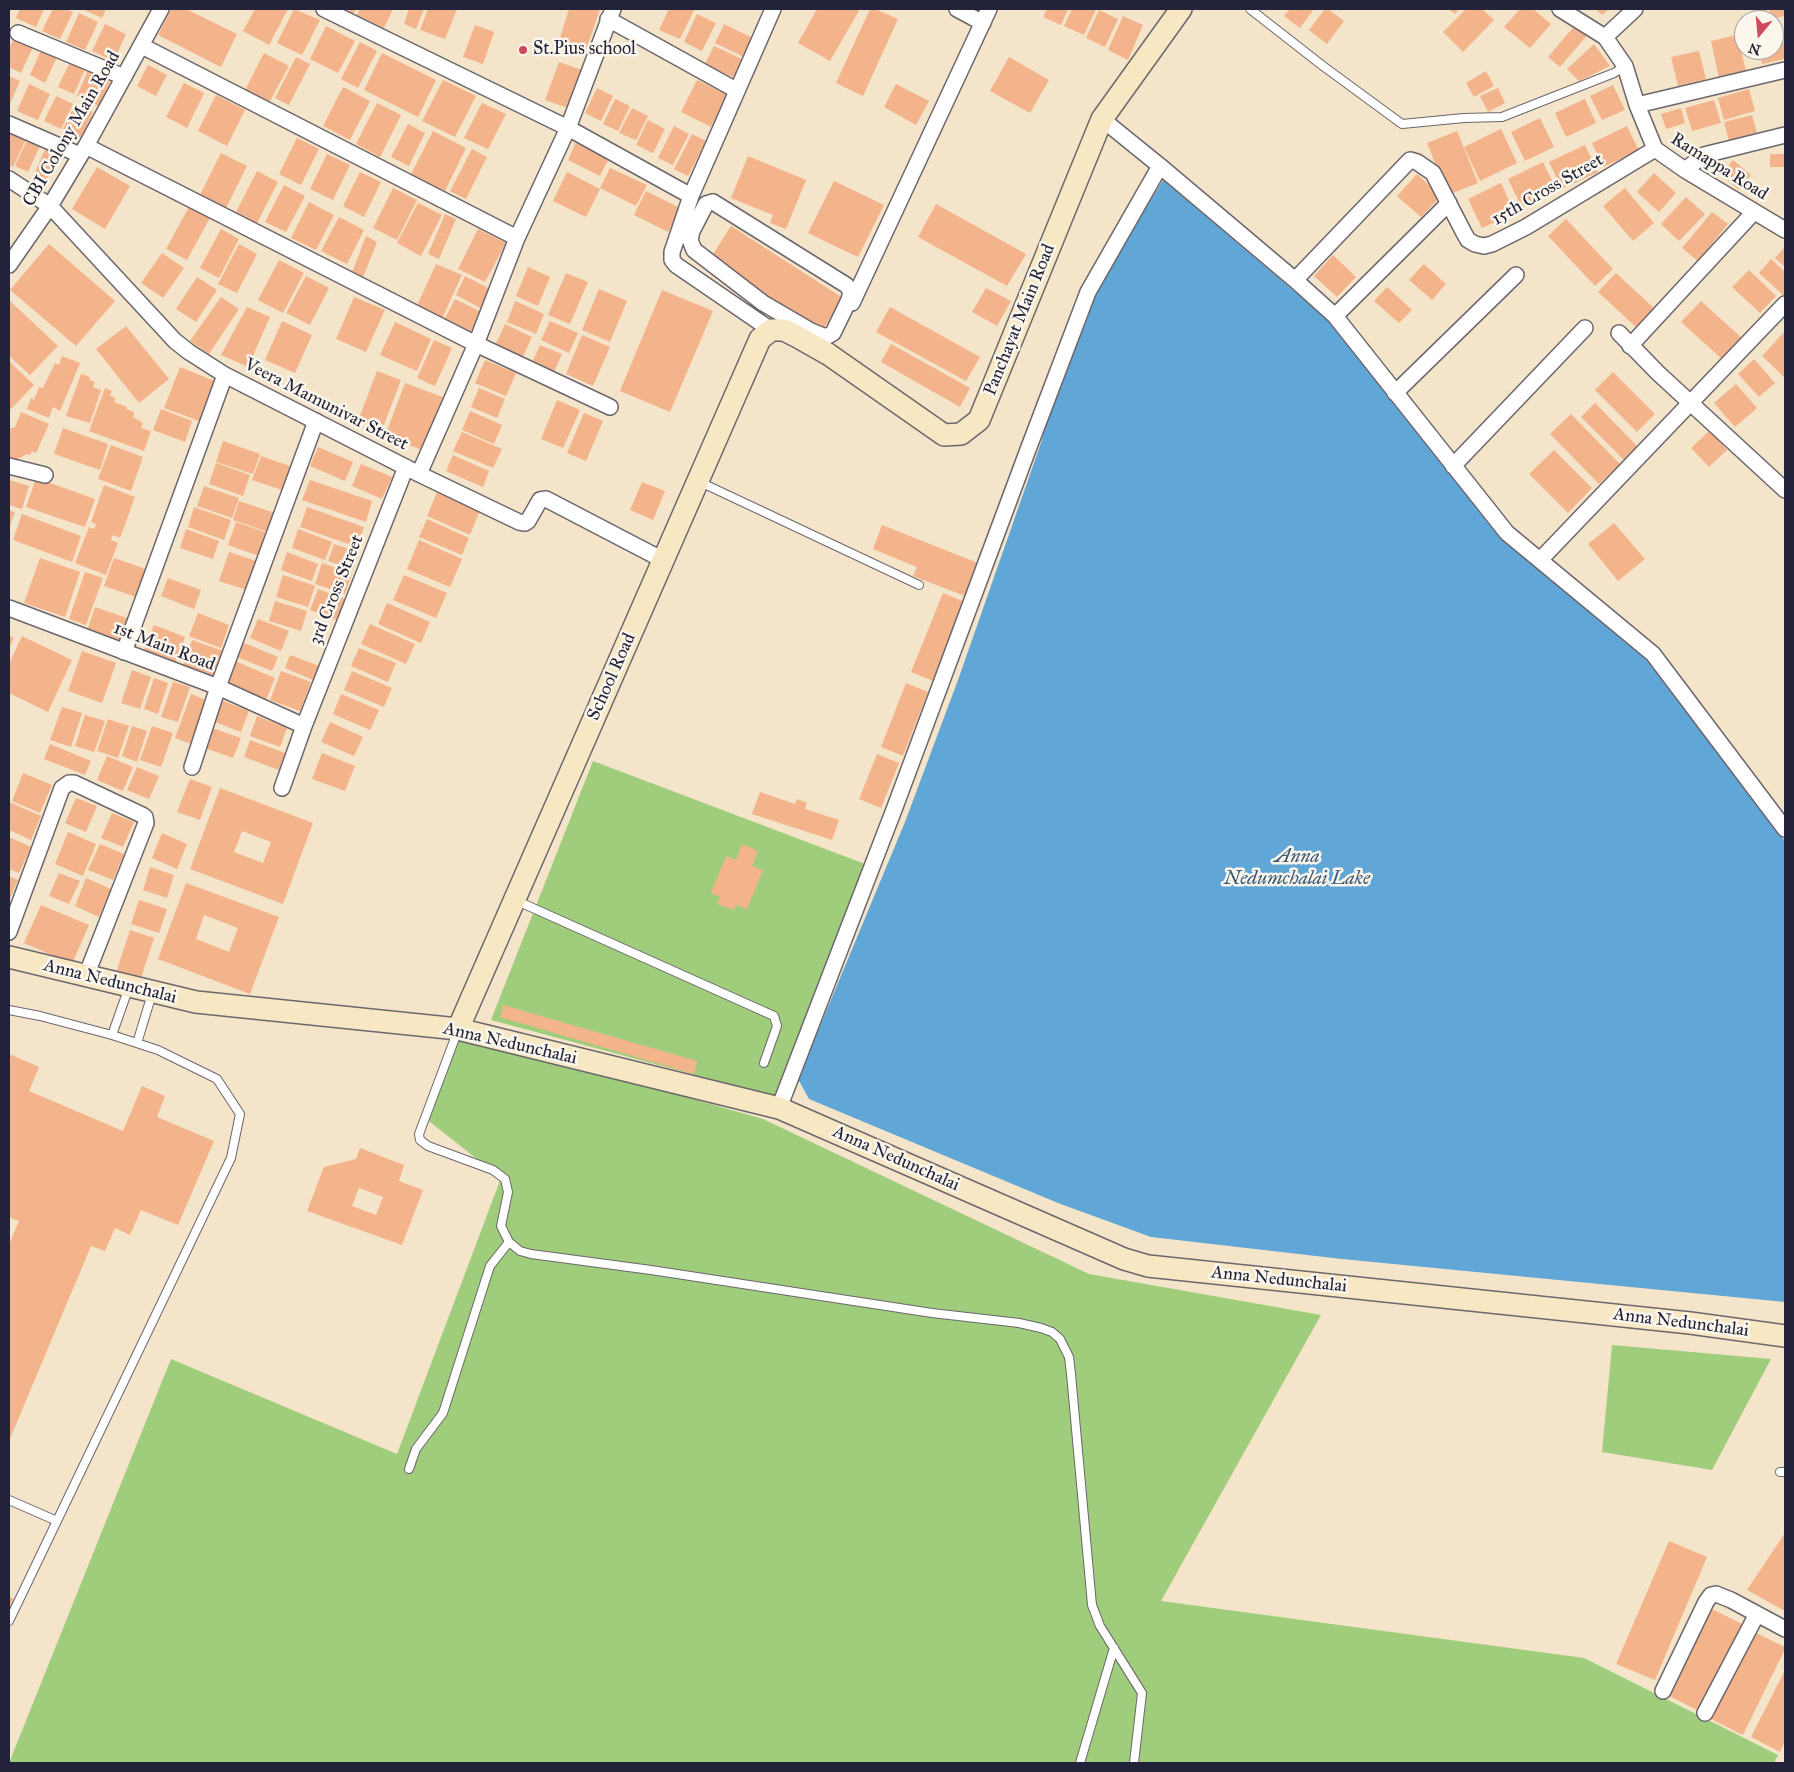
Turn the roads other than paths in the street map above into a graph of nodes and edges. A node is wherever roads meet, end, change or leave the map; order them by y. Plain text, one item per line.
1 (161, 9) edge
2 (324, 9) edge
3 (773, 9) edge
4 (957, 9) edge
5 (989, 9) edge
6 (1181, 9) edge
7 (1250, 9) edge
8 (1560, 9) edge
9 (1635, 9) edge
10 (610, 14) edge
11 (983, 23) junction
12 (18, 33) dead end
13 (1604, 37) junction
14 (142, 46) junction
15 (1625, 66) junction
16 (1785, 70) edge
17 (124, 77) junction
18 (736, 90) junction
19 (1637, 105) junction
20 (1102, 119) junction
21 (9, 124) edge
22 (568, 128) junction
23 (1785, 135) edge
24 (1655, 149) junction
25 (83, 151) junction
26 (1160, 166) junction
27 (1685, 170) junction
28 (9, 179) edge
29 (691, 196) junction
30 (1449, 203) junction
31 (50, 206) junction
32 (1754, 212) junction
33 (1785, 230) edge
34 (516, 238) junction
35 (9, 265) edge
36 (1516, 275) dead end
37 (1295, 280) junction
38 (1785, 304) edge
39 (768, 306) junction
40 (1334, 316) junction
41 (763, 324) junction
42 (1585, 328) dead end
43 (1619, 333) dead end
44 (476, 344) junction
45 (1630, 346) junction
46 (828, 354) junction
47 (225, 375) junction
48 (1395, 393) junction
49 (1690, 403) junction
50 (610, 407) dead end
51 (316, 421) junction
52 (9, 466) edge
53 (1453, 466) junction
54 (412, 471) junction
55 (46, 475) dead end
56 (698, 481) junction
57 (1785, 490) edge
58 (663, 560) junction
59 (1540, 560) junction
60 (919, 584) dead end
61 (9, 608) edge
62 (124, 652) junction
63 (218, 687) junction
64 (304, 726) junction
65 (192, 767) dead end
66 (282, 788) dead end
67 (1785, 829) edge
68 (514, 900) junction
69 (9, 932) edge
70 (9, 958) edge
71 (86, 976) junction
72 (130, 986) junction
73 (153, 992) junction
74 (9, 1010) edge
75 (458, 1029) junction
76 (112, 1035) junction
77 (137, 1043) junction
78 (764, 1062) dead end
79 (779, 1108) junction
80 (509, 1242) junction
81 (1785, 1336) edge
82 (409, 1469) dead end
83 (9, 1500) edge
84 (57, 1520) junction
85 (1758, 1614) junction
86 (9, 1621) edge
87 (1785, 1629) edge
88 (1114, 1648) junction
89 (1663, 1691) dead end
90 (1705, 1713) dead end
91 (1080, 1763) edge
92 (1134, 1763) edge

1 - 14 street, CBI Colony Main Road
2 - 22 street
3 - 18 street
4 - 11 street
5 - 11 street
6 - 20 street, Panchayat Main Road
7 - 15 lane
8 - 13 street, Ramappa Road
9 - 13 street
10 - 18 street
10 - 22 street, 3rd Cross Street
11 - 46 street
12 - 17 street
13 - 15 street, Ramappa Road
14 - 17 street, CBI Colony Main Road
14 - 34 street
15 - 19 street, Ramappa Road
16 - 19 street
17 - 25 street, CBI Colony Main Road
18 - 29 street
19 - 24 street, Ramappa Road
20 - 26 street
20 - 46 street, Panchayat Main Road
21 - 25 street
22 - 29 street
22 - 34 street, 3rd Cross Street
23 - 27 street
24 - 27 street, Ramappa Road
24 - 30 street, 15th Cross Street
25 - 31 street, CBI Colony Main Road
25 - 44 street
26 - 37 street
26 - 79 street
27 - 32 street, Ramappa Road
28 - 31 street, Veera Mamunivar Street
29 - 41 street
30 - 37 street
30 - 40 street
31 - 35 street, CBI Colony Main Road
31 - 47 street, Veera Mamunivar Street
32 - 33 street, Ramappa Road
32 - 45 street
34 - 44 street, 3rd Cross Street
36 - 48 street
37 - 40 street
38 - 49 street
39 - 39 street
39 - 41 street
40 - 48 street
41 - 46 street, Panchayat Main Road
41 - 56 street, School Road
42 - 53 street
43 - 45 street
44 - 50 street
44 - 54 street, 3rd Cross Street
45 - 49 street
47 - 51 street, Veera Mamunivar Street
47 - 62 street
48 - 53 street
49 - 57 street
49 - 59 street
51 - 54 street, Veera Mamunivar Street
51 - 63 street
52 - 55 street
53 - 59 street
54 - 58 street, Veera Mamunivar Street
54 - 64 street, 3rd Cross Street
56 - 58 street, School Road
56 - 60 lane
58 - 68 street, School Road
59 - 67 street
61 - 62 street, 1st Main Road
62 - 63 street, 1st Main Road
63 - 64 street, 1st Main Road
63 - 65 street
64 - 66 street, 3rd Cross Street
68 - 75 street, School Road
68 - 78 lane
69 - 71 street
70 - 71 street, Anna Nedunchalai
71 - 72 street, Anna Nedunchalai
72 - 73 street, Anna Nedunchalai
72 - 76 lane
73 - 75 street, Anna Nedunchalai
73 - 77 lane
74 - 76 lane
75 - 79 street, Anna Nedunchalai
75 - 80 lane
76 - 77 lane
77 - 84 lane
79 - 81 street, Anna Nedunchalai
80 - 82 lane
80 - 88 lane
83 - 84 lane
84 - 86 lane
85 - 87 street
85 - 89 street
85 - 90 street
88 - 91 lane
88 - 92 lane

